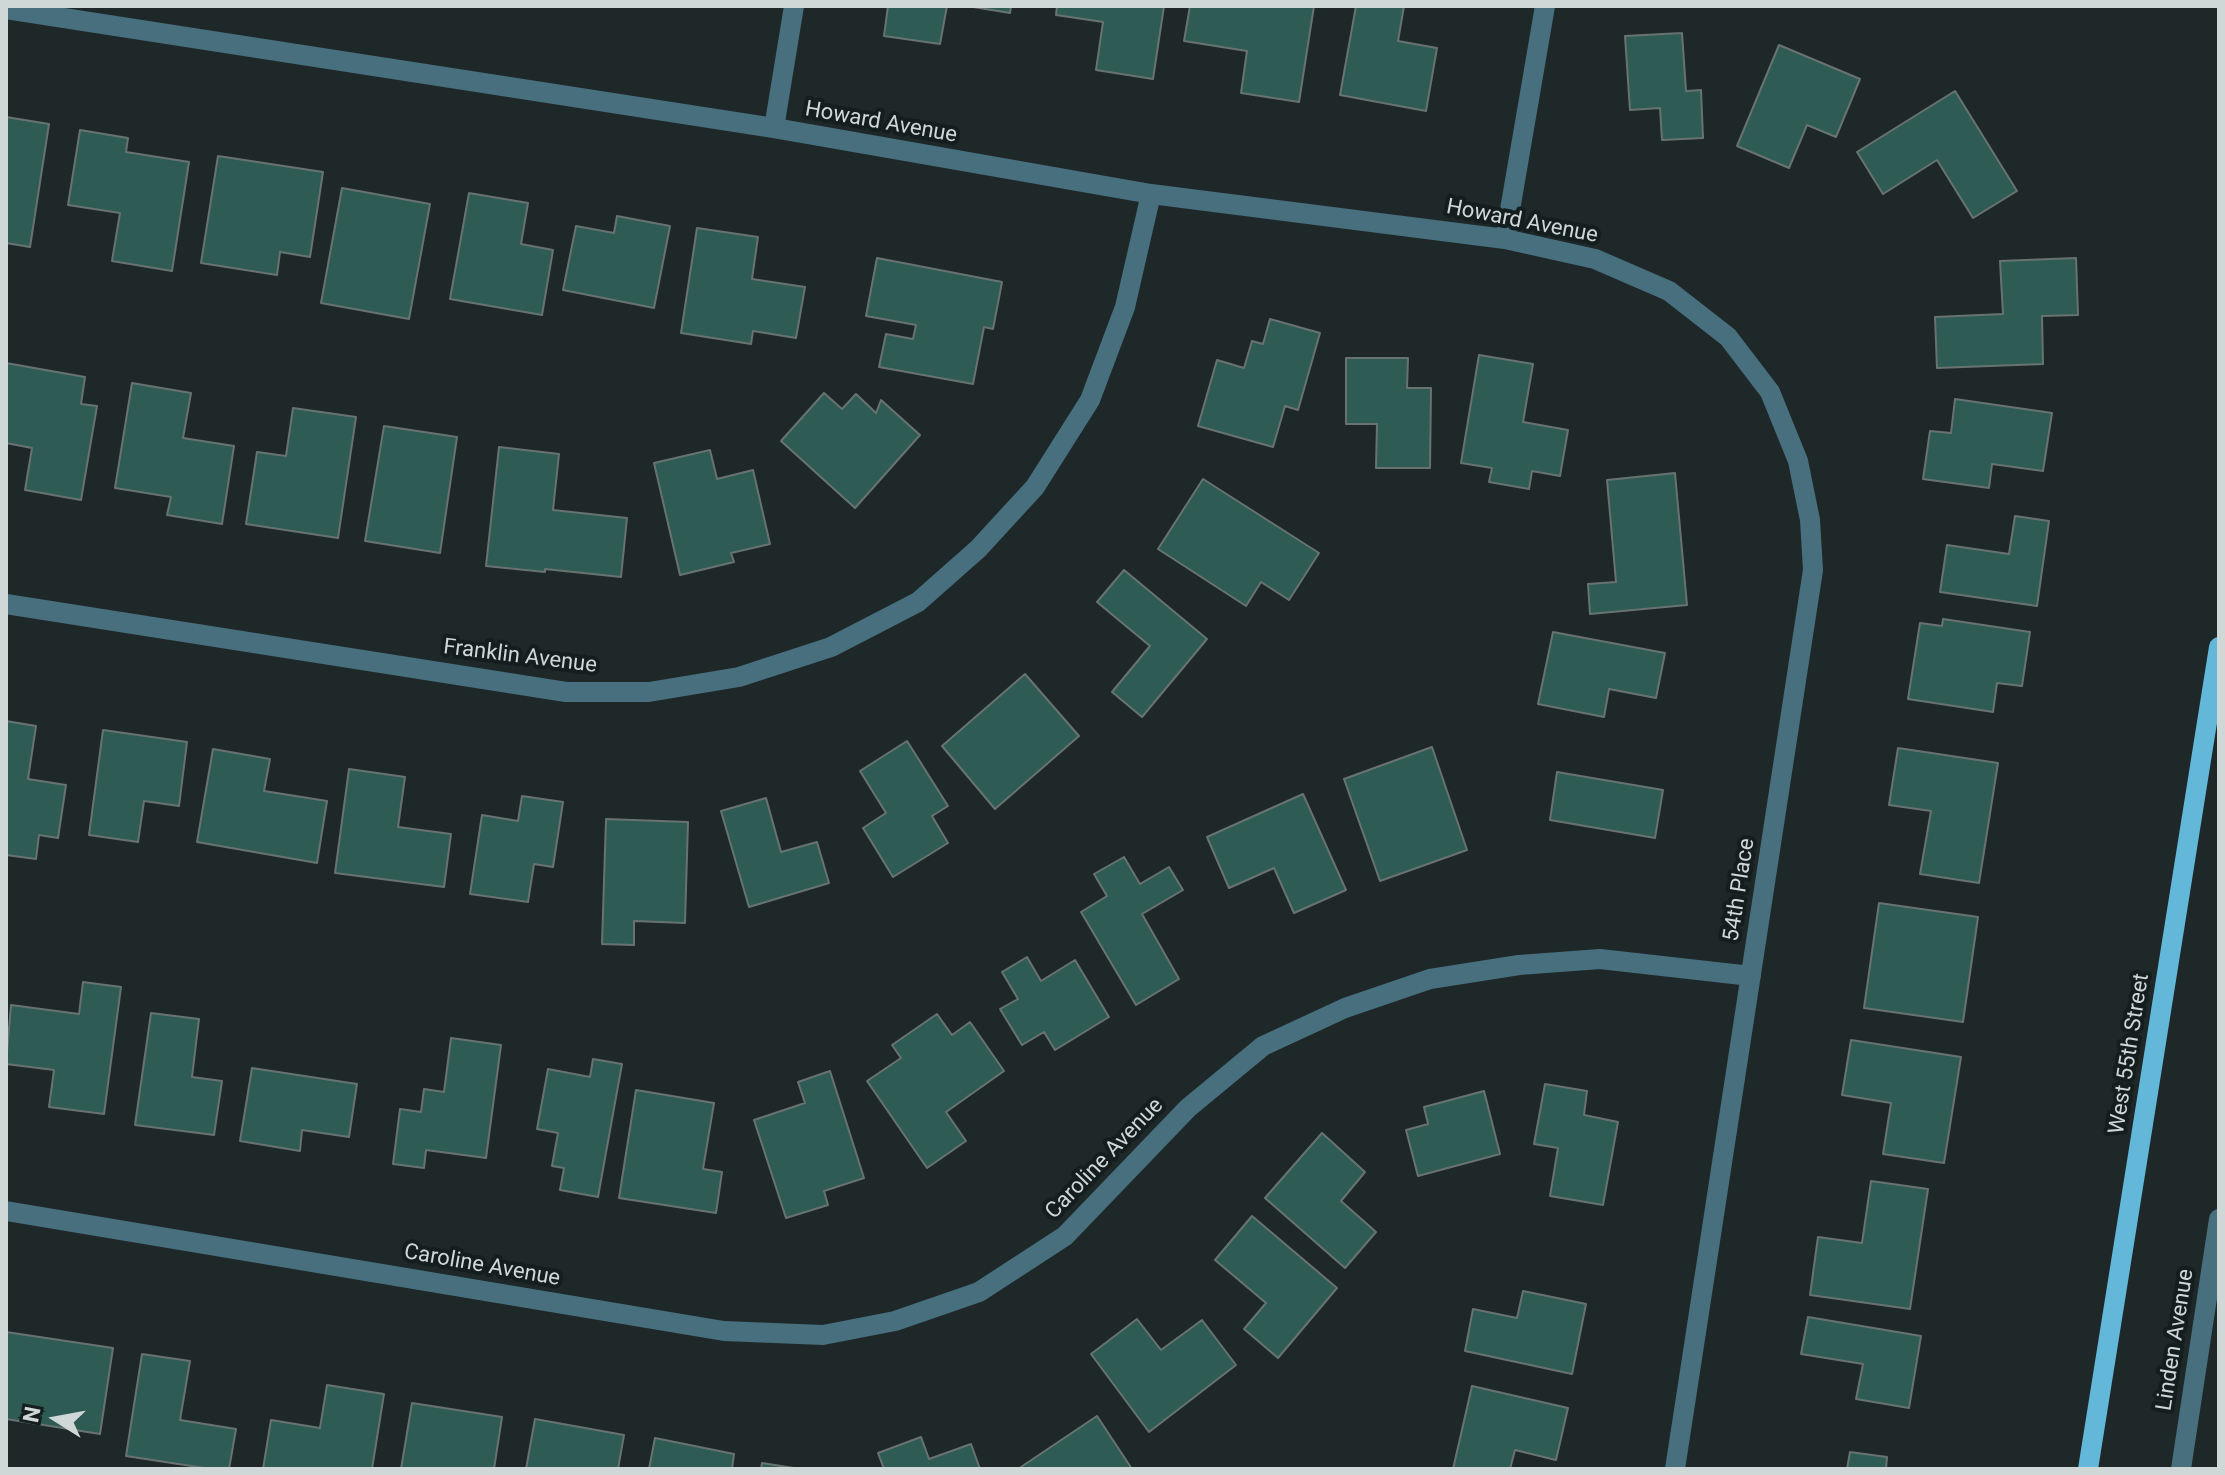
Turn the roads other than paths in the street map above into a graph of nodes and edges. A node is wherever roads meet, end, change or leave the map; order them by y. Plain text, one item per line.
1 (794, 6) edge
2 (1545, 6) edge
3 (6, 9) edge
4 (120, 16) edge
5 (774, 128) junction
6 (1151, 194) junction
7 (1505, 239) junction
8 (1728, 337) joint
9 (6, 604) edge
10 (2219, 647) edge
11 (1751, 976) junction
12 (6, 1211) edge
13 (2219, 1219) edge
14 (1675, 1469) edge
15 (2088, 1469) edge
16 (2181, 1469) edge

1 - 5 street
2 - 7 street
3 - 4 street, Howard Avenue
4 - 5 street, Howard Avenue
5 - 6 street, Howard Avenue
6 - 7 street, Howard Avenue
6 - 9 street, Franklin Avenue
7 - 8 street, Howard Avenue
8 - 11 street, 54th Place
10 - 15 main road, West 55th Street
11 - 12 street, Caroline Avenue
11 - 14 street, 54th Place
13 - 16 street, Linden Avenue

